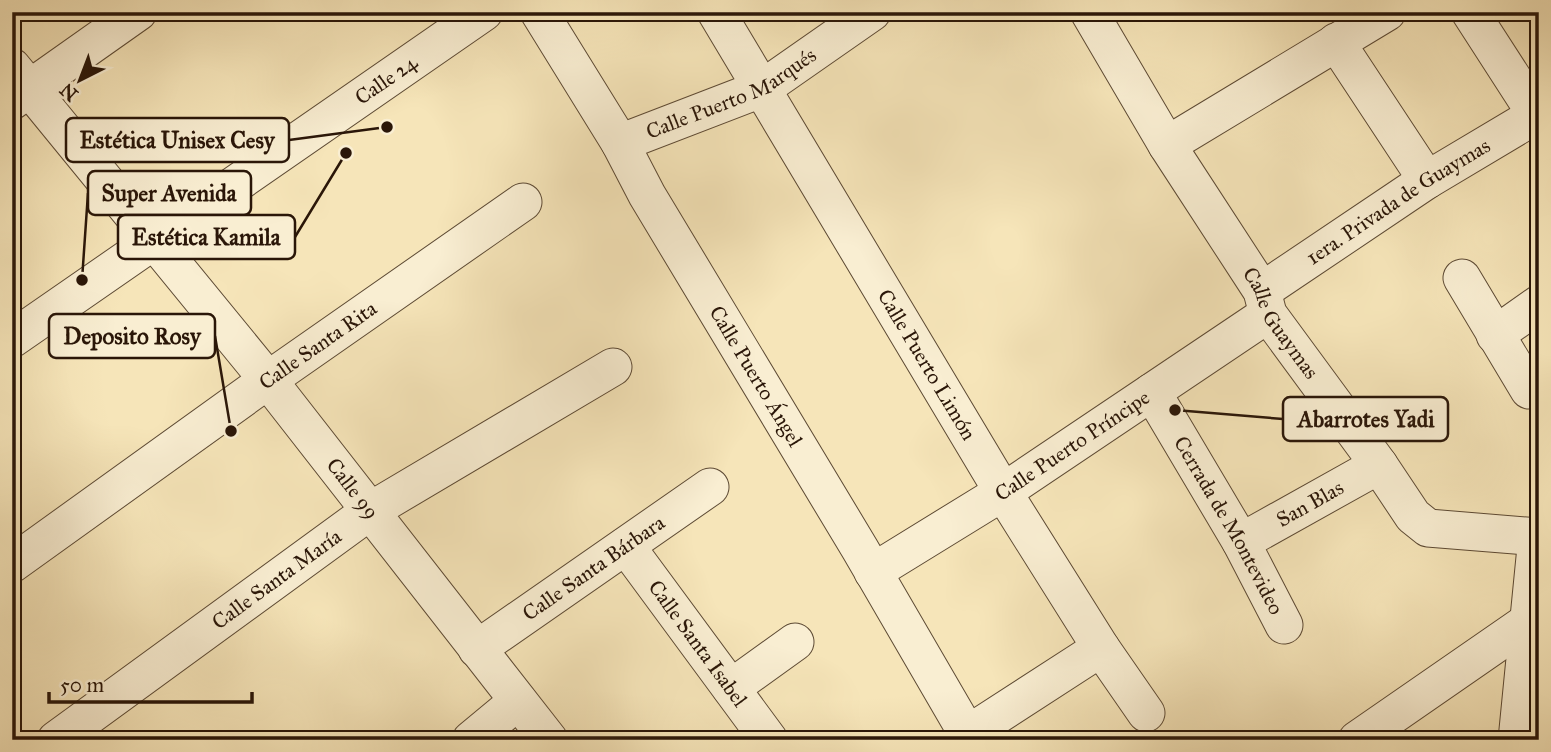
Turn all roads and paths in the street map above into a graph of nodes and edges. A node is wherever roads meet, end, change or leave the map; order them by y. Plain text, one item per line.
1 (484, 12) edge
2 (539, 12) edge
3 (716, 12) edge
4 (872, 12) edge
5 (1089, 12) edge
6 (1387, 12) edge
7 (1470, 12) edge
8 (123, 16) edge
9 (1336, 42) junction
10 (18, 86) edge
11 (763, 88) junction
12 (1537, 117) edge
13 (620, 143) junction
14 (1167, 145) junction
15 (1427, 180) junction
16 (523, 202) dead end
17 (156, 242) junction
18 (1462, 278) dead end
19 (1265, 303) junction
20 (1539, 304) edge
21 (1495, 335) junction
22 (12, 339) edge
23 (613, 367) dead end
24 (268, 380) junction
25 (1529, 390) dead end
26 (1152, 392) junction
27 (1379, 466) junction
28 (709, 487) dead end
29 (1003, 492) junction
30 (370, 511) junction
31 (1538, 537) edge
32 (1241, 542) junction
33 (626, 546) junction
34 (12, 564) edge
35 (873, 572) junction
36 (1529, 621) junction
37 (1284, 625) dead end
38 (795, 642) dead end
39 (1101, 648) junction
40 (477, 649) junction
41 (731, 688) junction
42 (518, 701) junction
43 (1146, 713) dead end
44 (969, 737) edge
45 (56, 740) edge
46 (471, 740) edge
47 (549, 740) edge
48 (769, 740) edge
49 (1357, 740) edge
50 (1517, 740) edge

1 - 17 street, Calle 24
2 - 13 street, Calle Puerto Ángel
3 - 11 street, Calle Puerto Limón
4 - 11 street, Calle Puerto Marqués
5 - 14 street, Calle Guaymas
6 - 9 street
7 - 12 street
8 - 10 street
9 - 14 street
9 - 15 street
10 - 17 street, Calle 99
11 - 13 street, Calle Puerto Marqués
11 - 29 street, Calle Puerto Limón
12 - 15 street, 1era. Privada de Guaymas
13 - 35 street, Calle Puerto Ángel
14 - 19 street, Calle Guaymas
15 - 19 street, 1era. Privada de Guaymas
16 - 24 street, Calle Santa Rita
17 - 22 street, Calle 24
17 - 24 street, Calle 99
18 - 21 street
19 - 26 street, Calle Puerto Príncipe
19 - 27 street, Calle Guaymas
20 - 21 street
21 - 25 street
23 - 30 street, Calle Santa María
24 - 30 street, Calle 99
24 - 34 street, Calle Santa Rita
26 - 29 street, Calle Puerto Príncipe
26 - 32 street, Cerrada de Montevideo
27 - 31 street, Calle Guaymas
27 - 32 street, San Blas
28 - 33 street, Calle Santa Bárbara
29 - 35 street, Calle Puerto Príncipe
29 - 39 street, Calle Puerto Limón
30 - 40 street, Calle 99
30 - 45 street, Calle Santa María
31 - 36 street
32 - 37 street, Cerrada de Montevideo
33 - 40 street, Calle Santa Bárbara
33 - 41 street, Calle Santa Isabel
35 - 44 street, Calle Puerto Ángel
36 - 49 street
36 - 50 street
38 - 41 street
39 - 43 street, Calle Puerto Limón
39 - 44 street
40 - 42 street, Calle 99
41 - 48 street, Calle Santa Isabel
42 - 46 street
42 - 47 street, Calle 99

